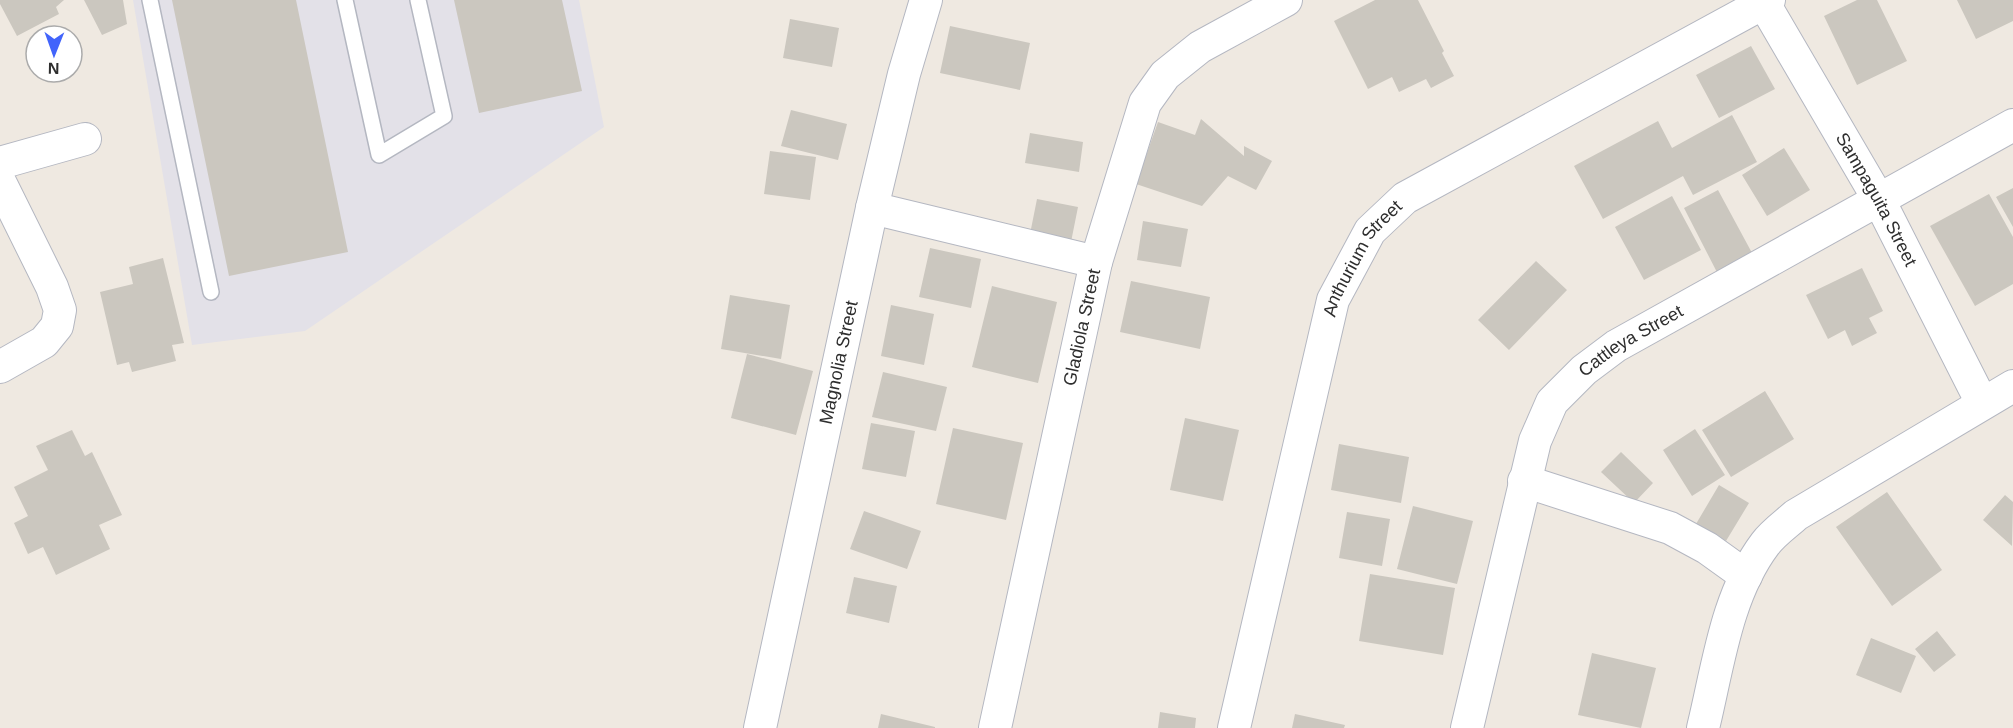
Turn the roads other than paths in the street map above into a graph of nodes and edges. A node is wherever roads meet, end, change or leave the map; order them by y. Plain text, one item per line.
1 (150, 0) edge
2 (345, 0) edge
3 (418, 0) edge
4 (926, 0) edge
5 (1286, 0) edge
6 (1765, 1) edge
7 (2013, 125) edge
8 (85, 139) dead end
9 (0, 163) edge
10 (0, 182) edge
11 (1879, 200) junction
12 (872, 208) junction
13 (1096, 262) junction
14 (211, 292) dead end
15 (0, 367) edge
16 (2013, 386) edge
17 (1983, 404) junction
18 (1524, 482) junction
19 (1746, 576) junction
20 (760, 728) edge
21 (995, 728) edge
22 (1234, 728) edge
23 (1467, 728) edge
24 (1703, 728) edge

1 - 14 lane
2 - 3 lane
4 - 12 street, Magnolia Street
5 - 13 street, Gladiola Street
6 - 11 street, Sampaguita Street
6 - 22 street, Anthurium Street
7 - 11 street, Cattleya Street
8 - 9 street
10 - 15 street
11 - 17 street, Sampaguita Street
11 - 18 street, Cattleya Street
12 - 13 street
12 - 20 street, Magnolia Street
13 - 21 street, Gladiola Street
16 - 17 street
17 - 19 street
18 - 19 street
18 - 23 street, Cattleya Street
19 - 24 street

